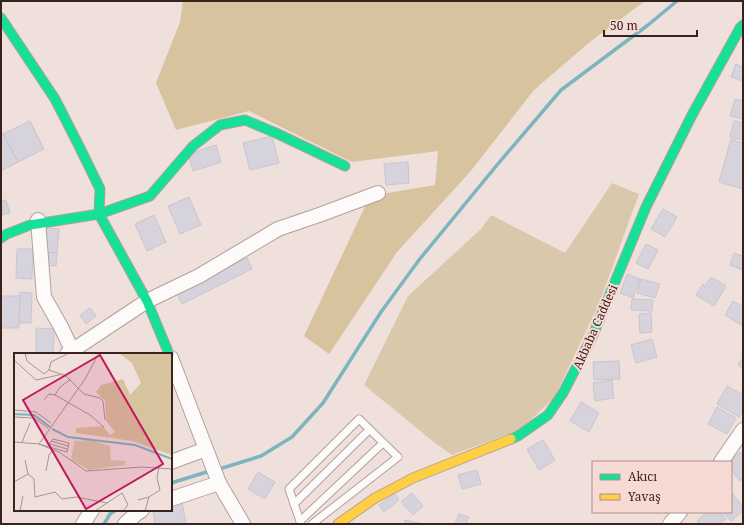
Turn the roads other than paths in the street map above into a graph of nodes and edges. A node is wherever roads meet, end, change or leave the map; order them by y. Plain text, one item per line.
1 (1, 18) edge
2 (742, 28) edge
3 (345, 166) dead end
4 (378, 193) dead end
5 (99, 214) junction
6 (38, 222) junction
7 (1, 238) edge
8 (148, 301) junction
9 (69, 352) edge
10 (169, 353) edge
11 (172, 361) edge
12 (369, 430) junction
13 (743, 430) edge
14 (383, 443) junction
15 (206, 450) junction
16 (722, 461) edge
17 (172, 462) edge
18 (218, 480) junction
19 (172, 499) edge
20 (294, 504) junction
21 (91, 511) edge
22 (140, 511) edge
23 (679, 513) edge
24 (300, 522) edge
25 (343, 522) edge
26 (83, 524) edge
27 (125, 524) edge
28 (243, 524) edge
29 (312, 524) edge
30 (670, 524) edge

1 - 5 street
2 - 25 street, Akbaba Caddesi
3 - 5 street
4 - 8 street
5 - 6 street
5 - 8 street
6 - 7 street
6 - 9 street
8 - 9 street
8 - 10 street
11 - 15 street
12 - 14 lane
12 - 20 lane
12 - 20 lane
13 - 16 street
14 - 24 lane
14 - 29 lane
15 - 17 street
15 - 18 street
18 - 19 street
18 - 28 street
20 - 24 lane
21 - 26 street
22 - 27 street
23 - 30 street

